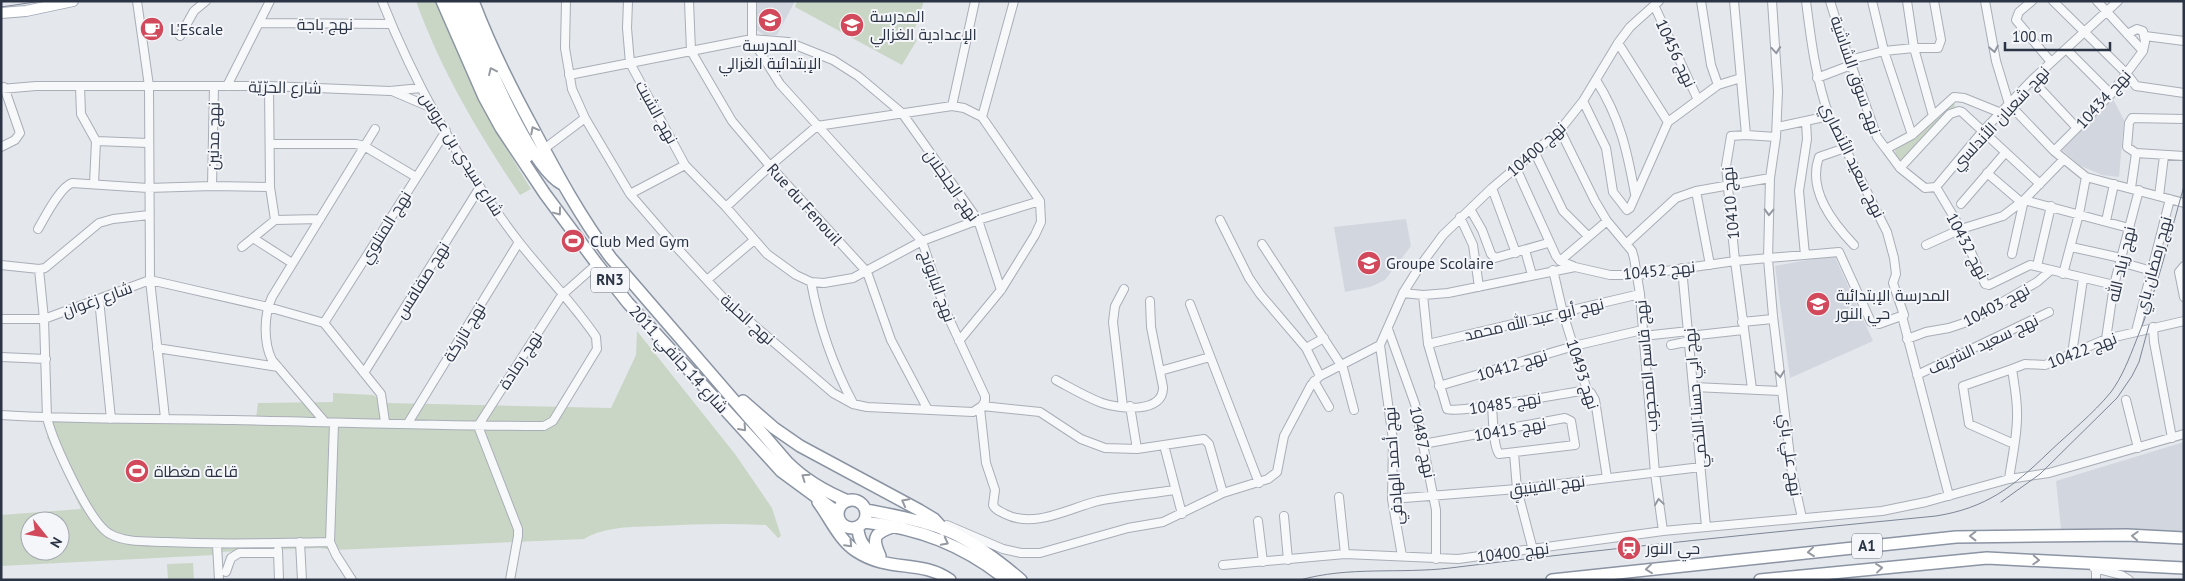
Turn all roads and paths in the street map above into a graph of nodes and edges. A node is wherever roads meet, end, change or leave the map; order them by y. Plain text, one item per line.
1 (72, 1) edge
2 (137, 1) edge
3 (206, 1) edge
4 (270, 1) edge
5 (382, 1) edge
6 (442, 1) edge
7 (452, 1) edge
8 (463, 1) edge
9 (474, 1) edge
10 (566, 1) edge
11 (628, 1) edge
12 (689, 1) edge
13 (752, 1) edge
14 (975, 1) edge
15 (1014, 1) edge
16 (1701, 1) edge
17 (1734, 1) edge
18 (1772, 1) edge
19 (1806, 1) edge
20 (1830, 1) edge
21 (1872, 1) edge
22 (1906, 1) edge
23 (1934, 1) edge
24 (1985, 1) edge
25 (2032, 1) edge
26 (2053, 1) edge
27 (2097, 1) edge
28 (2118, 1) edge
29 (1656, 3) edge
30 (2107, 12) junction
31 (1, 13) edge
32 (259, 23) junction
33 (391, 24) junction
34 (2085, 32) junction
35 (2127, 34) junction
36 (180, 36) dead end
37 (2145, 36) junction
38 (752, 39) junction
39 (2184, 41) edge
40 (1618, 43) junction
41 (1914, 48) junction
42 (2066, 49) junction
43 (692, 51) junction
44 (1884, 51) junction
45 (2143, 52) junction
46 (2051, 62) junction
47 (630, 63) junction
48 (1850, 63) junction
49 (2127, 74) junction
50 (569, 75) junction
51 (1741, 78) junction
52 (1817, 78) junction
53 (1596, 80) junction
54 (2032, 80) junction
55 (1718, 85) junction
56 (80, 86) junction
57 (149, 86) junction
58 (214, 86) junction
59 (227, 86) junction
60 (269, 86) junction
61 (2, 88) edge
62 (421, 88) junction
63 (390, 91) junction
64 (2184, 93) edge
65 (2111, 94) junction
66 (1698, 100) junction
67 (1583, 101) junction
68 (2009, 104) junction
69 (952, 106) junction
70 (432, 108) junction
71 (902, 113) junction
72 (2001, 113) junction
73 (1830, 116) junction
74 (1933, 116) junction
75 (982, 117) junction
76 (585, 118) junction
77 (2184, 119) edge
78 (1806, 121) junction
79 (1668, 122) junction
80 (817, 126) junction
81 (1776, 128) junction
82 (2077, 128) junction
83 (375, 129) dead end
84 (1560, 130) junction
85 (446, 131) junction
86 (1982, 132) junction
87 (1746, 134) junction
88 (1912, 135) junction
89 (1776, 137) junction
90 (96, 141) junction
91 (148, 144) junction
92 (270, 144) junction
93 (364, 146) junction
94 (1, 148) edge
95 (1845, 148) junction
96 (544, 149) junction
97 (1886, 149) junction
98 (2054, 151) junction
99 (1535, 153) junction
100 (2005, 153) junction
101 (2136, 153) junction
102 (2164, 156) junction
103 (2184, 156) edge
104 (2064, 160) junction
105 (685, 165) junction
106 (770, 166) junction
107 (1516, 168) junction
108 (1900, 168) junction
109 (1987, 173) junction
110 (2086, 177) junction
111 (416, 178) junction
112 (1770, 178) junction
113 (94, 184) junction
114 (563, 184) junction
115 (2040, 184) junction
116 (2114, 184) junction
117 (212, 186) junction
118 (270, 187) junction
119 (480, 187) junction
120 (1729, 187) junction
121 (1936, 187) junction
122 (148, 188) junction
123 (1492, 188) junction
124 (2135, 189) junction
125 (1696, 191) junction
126 (545, 194) junction
127 (630, 194) junction
128 (1635, 194) junction
129 (2160, 196) junction
130 (2170, 199) junction
131 (1040, 201) junction
132 (2023, 201) junction
133 (2184, 203) edge
134 (1961, 204) dead end
135 (2051, 206) junction
136 (726, 207) junction
137 (1470, 209) junction
138 (2079, 214) junction
139 (149, 215) junction
140 (1460, 217) junction
141 (320, 219) junction
142 (275, 220) junction
143 (978, 220) junction
144 (1220, 220) dead end
145 (1607, 220) junction
146 (2106, 221) junction
147 (2129, 228) junction
148 (38, 229) dead end
149 (1961, 230) junction
150 (1588, 236) junction
151 (253, 238) junction
152 (753, 241) junction
153 (922, 241) junction
154 (519, 242) junction
155 (1548, 243) junction
156 (1262, 244) dead end
157 (1626, 244) junction
158 (1854, 245) dead end
159 (1926, 245) dead end
160 (242, 247) dead end
161 (2071, 247) junction
162 (1525, 250) junction
163 (1516, 253) junction
164 (2012, 254) dead end
165 (1805, 255) junction
166 (1768, 258) junction
167 (2120, 260) junction
168 (1560, 261) junction
169 (1735, 261) junction
170 (292, 263) junction
171 (597, 264) junction
172 (1, 265) edge
173 (1710, 265) junction
174 (1575, 266) junction
175 (2037, 266) junction
176 (2184, 266) edge
177 (1682, 268) junction
178 (39, 269) junction
179 (1553, 270) junction
180 (2051, 270) junction
181 (2152, 271) junction
182 (867, 272) junction
183 (2063, 274) junction
184 (1532, 275) junction
185 (1638, 275) junction
186 (2083, 278) junction
187 (150, 280) junction
188 (707, 280) junction
189 (811, 282) junction
190 (2114, 285) junction
191 (1479, 287) junction
192 (1124, 289) dead end
193 (1001, 290) junction
194 (1403, 293) junction
195 (1640, 294) junction
196 (2184, 294) edge
197 (562, 295) junction
198 (1423, 295) junction
199 (99, 299) junction
200 (1150, 301) dead end
201 (1190, 304) dead end
202 (268, 307) junction
203 (2049, 312) dead end
204 (1563, 313) junction
205 (1903, 315) junction
206 (1, 319) edge
207 (44, 319) junction
208 (1773, 319) junction
209 (2184, 321) edge
210 (324, 323) junction
211 (1743, 326) junction
212 (2153, 327) junction
213 (1388, 329) junction
214 (2136, 331) junction
215 (1643, 333) junction
216 (1689, 336) junction
217 (1324, 338) junction
218 (1907, 339) junction
219 (2106, 339) junction
220 (959, 341) junction
221 (1428, 344) junction
222 (1380, 345) junction
223 (1671, 345) dead end
224 (1574, 346) junction
225 (158, 348) junction
226 (1306, 348) junction
227 (2072, 354) junction
228 (1, 357) edge
229 (1210, 357) junction
230 (46, 359) junction
231 (1342, 364) junction
232 (278, 367) junction
233 (2012, 368) junction
234 (1160, 371) junction
235 (364, 373) junction
236 (1917, 375) junction
237 (1317, 378) junction
238 (717, 380) junction
239 (1056, 380) dead end
240 (843, 384) junction
241 (1439, 386) junction
242 (1694, 387) junction
243 (1752, 389) junction
244 (1587, 390) junction
245 (1782, 391) junction
246 (834, 393) junction
247 (2126, 400) dead end
248 (853, 404) junction
249 (1492, 405) junction
250 (1126, 406) junction
251 (1329, 406) dead end
252 (981, 407) junction
253 (927, 408) junction
254 (1354, 410) dead end
255 (1, 414) edge
256 (47, 418) junction
257 (165, 418) junction
258 (110, 419) junction
259 (325, 422) junction
260 (385, 422) junction
261 (334, 423) junction
262 (408, 423) junction
263 (478, 426) junction
264 (1495, 432) junction
265 (2184, 434) edge
266 (2172, 438) junction
267 (1424, 444) junction
268 (2014, 444) junction
269 (1164, 445) junction
270 (2138, 448) junction
271 (1137, 449) junction
272 (1514, 453) junction
273 (1701, 467) junction
274 (1655, 473) junction
275 (1607, 478) junction
276 (2008, 479) junction
277 (1260, 482) junction
278 (1518, 489) junction
279 (1175, 490) junction
280 (808, 492) junction
281 (1223, 493) junction
282 (1434, 496) junction
283 (1949, 496) junction
284 (1339, 497) dead end
285 (1392, 499) junction
286 (848, 501) junction
287 (838, 513) junction
288 (1182, 514) junction
289 (1284, 516) dead end
290 (1802, 518) junction
291 (934, 519) junction
292 (863, 520) junction
293 (1258, 521) dead end
294 (897, 526) junction
295 (1706, 527) junction
296 (944, 530) junction
297 (1663, 531) junction
298 (2184, 538) edge
299 (300, 542) junction
300 (330, 542) junction
301 (278, 543) junction
302 (218, 545) junction
303 (1533, 550) junction
304 (278, 553) junction
305 (1345, 554) junction
306 (880, 556) junction
307 (1402, 556) junction
308 (1436, 559) junction
309 (1288, 560) junction
310 (1263, 562) junction
311 (2068, 562) junction
312 (1223, 565) dead end
313 (2096, 568) junction
314 (2184, 568) edge
315 (226, 572) dead end
316 (219, 580) edge
317 (279, 580) edge
318 (302, 580) edge
319 (352, 580) edge
320 (510, 580) edge
321 (950, 580) edge
322 (960, 580) edge
323 (1007, 580) edge
324 (1021, 580) edge
325 (1552, 580) edge
326 (1760, 580) edge
327 (2096, 580) edge
328 (2129, 580) edge

1 - 31 main road
2 - 57 street
3 - 36 street
4 - 32 street
5 - 33 street, شارع سيدي بن عروس
6 - 126 highway, شارع 14 جانفي 2011 / RN3
7 - 126 highway
114 -> 8 highway
96 -> 9 highway, شارع 14 جانفي 2011 / RN3
10 - 50 street, نهج الحلبة
11 - 47 street, نهج الشبت
12 - 43 street, Rue du Fenouil
13 - 38 street
14 - 69 street
15 - 75 street
16 - 55 street
17 - 51 street
18 -> 81 street, نهج علي باي
19 - 52 street, نهج سعيد الأنصاري
20 - 48 street, نهج سوق الشاشية
21 - 44 street
22 - 41 street
23 - 41 street
24 -> 68 street
25 - 46 street
26 - 34 street
27 - 30 street
28 - 30 street, نهج شعبان الأندلسي
29 - 40 street, نهج 10400
29 - 66 street, نهج 10456
30 - 34 street, نهج شعبان الأندلسي
30 - 35 street
32 - 33 street, نهج باجة
32 - 59 street
33 - 62 street, شارع سيدي بن عروس
34 - 42 street, نهج شعبان الأندلسي
34 - 49 street
35 - 37 street
35 - 45 street
37 - 39 street
37 - 45 street
38 - 43 street, نهج الجلجلان
38 - 71 street, نهج الجلجلان
38 - 80 street, نهج البابونج
40 - 53 street, نهج 10400
40 - 79 street
41 - 44 street
41 - 74 street
42 - 46 street, نهج شعبان الأندلسي
42 - 65 street
43 - 47 street, نهج الجلجلان
43 - 106 street, Rue du Fenouil
44 - 48 street
44 - 88 street
45 - 49 street, نهج 10434
46 - 54 street, نهج شعبان الأندلسي
47 - 50 street, نهج الجلجلان
47 - 105 street, نهج الشبت
48 - 52 street
48 - 97 street, نهج سوق الشاشية
49 - 64 street
49 - 65 street, نهج 10434
50 - 76 street, نهج الحلبة
51 - 55 street
51 - 87 street
52 - 73 street, نهج سعيد الأنصاري
53 - 67 street, نهج 10400
53 - 128 street
54 - 68 street, نهج شعبان الأندلسي
54 - 82 street
55 - 66 street
56 - 57 street, شارع الحرّيّة
56 - 61 street, شارع الحرّيّة
56 - 90 street
57 - 58 street, شارع الحرّيّة
57 - 91 street
58 - 59 street, شارع الحرّيّة
58 - 117 street, نهج مدنين
59 - 60 street, شارع الحرّيّة
60 - 63 street, شارع الحرّيّة
60 - 92 street
61 - 94 street
62 - 63 street, شارع الحرّيّة
62 - 70 street, شارع سيدي بن عروس
63 - 70 street
65 - 82 street, نهج 10434
66 - 79 street
67 - 84 street, نهج 10400
67 - 128 street
68 - 72 street, نهج شعبان الأندلسي
68 - 98 street
69 - 71 street
69 - 75 street
70 - 85 street, شارع سيدي بن عروس
71 - 80 street
71 - 143 street, نهج الجلجلان
72 - 74 street, نهج سوق الشاشية
72 - 86 street, نهج شعبان الأندلسي
73 - 78 street
73 - 95 street, نهج سعيد الأنصاري
74 - 88 street, نهج سوق الشاشية
75 - 131 street
76 - 96 street
76 - 127 street, نهج الحلبة
77 - 101 street
78 - 81 street
78 - 165 street
79 - 128 street
80 - 106 street
80 - 153 street, نهج البابونج
81 - 89 street, نهج علي باي
82 - 98 street, نهج 10434
83 - 93 street
84 - 99 street, نهج 10400
84 - 145 street, نهج قاسم المحجوب
85 - 111 street, نهج المتلوي
85 - 119 street, شارع سيدي بن عروس
86 - 100 street
86 - 108 street
86 - 121 street, نهج شعبان الأندلسي
87 - 89 street
87 - 120 street, نهج 10410
88 - 97 street, نهج سوق الشاشية
89 - 112 street, نهج علي باي
90 - 91 street
90 - 113 street
91 - 122 street
92 - 93 street
92 - 118 street
93 - 111 street
93 - 141 street
95 - 158 street
95 - 205 street, نهج سعيد الأنصاري
96 - 114 highway, شارع 14 جانفي 2011 / RN3
97 - 108 street
98 - 104 street
99 - 107 street, نهج 10400
99 - 150 street
100 - 109 street
100 - 115 street
101 - 102 street
101 - 124 street, نهج زياد الله
102 - 103 street
102 - 129 street
104 - 110 street
104 - 115 street
105 - 127 street
105 - 136 street, نهج الشبت
106 - 136 street
106 - 182 street, Rue du Fenouil
107 - 123 street, نهج 10400
107 - 155 street
108 - 121 street
109 - 132 street
109 - 134 street
110 - 116 street
110 - 138 street
111 - 210 street, نهج المتلوي
112 - 120 street
112 -> 166 street, نهج علي باي
113 - 122 street
113 - 148 street
114 - 238 highway, شارع 14 جانفي 2011 / RN3
115 - 132 street
116 - 124 street
116 - 146 street
117 - 118 street
117 - 122 street
118 - 142 street
119 - 154 street, شارع سيدي بن عروس
119 - 235 street, نهج صفاقس
120 - 125 street
120 - 169 street, نهج 10410
121 - 149 street, نهج 10432
122 - 139 street
123 - 137 street, نهج 10400
123 - 163 street
124 - 129 street
124 - 147 street, نهج زياد الله
125 - 157 street
125 - 173 street
126 -> 171 highway, شارع 14 جانفي 2011 / RN3
127 - 188 street, نهج الحلبة
129 - 130 street
130 - 133 street
130 - 181 street, نهج رمضان باي
131 - 143 street
131 - 193 street
132 - 135 street
132 - 149 street
132 - 164 street
135 - 138 street
135 - 175 street
136 - 152 street
137 - 140 street, نهج 10400
137 - 163 street
138 - 146 street
138 - 161 street
139 - 178 street
139 - 187 street
140 - 191 street
140 - 194 street, نهج 10400
141 - 142 street
141 - 170 street
142 - 151 street
143 - 153 street
143 - 193 street, نهج الجلجلان
144 - 226 street
145 - 150 street
145 - 157 street, نهج قاسم المحجوب
146 - 147 street
147 - 167 street, نهج زياد الله
149 - 159 street
149 - 175 street, نهج 10432
150 - 168 street
151 - 160 street
151 - 170 street
152 - 188 street
152 - 189 street
153 - 182 street
153 - 220 street, نهج البابونج
154 - 197 street, شارع سيدي بن عروس
154 - 262 street, نهج تازركة
155 - 162 street
155 - 168 street
156 - 217 street
157 - 185 street, نهج قاسم المحجوب
161 - 167 street
161 - 183 street
162 - 163 street
162 - 184 street
165 - 166 street, نهج 10452
165 - 205 street, نهج 10452
166 - 169 street, نهج 10452
166 - 208 street, نهج علي باي
167 - 181 street
167 - 190 street, نهج زياد الله
168 - 174 street
169 - 173 street, نهج 10452
169 - 211 street, نهج 10410
170 - 202 street
171 - 197 street, نهج رمادة
171 -> 280 highway, شارع 14 جانفي 2011 / RN3
172 - 178 street
173 - 177 street, نهج 10452
174 - 179 street, نهج 10452
174 - 185 street, نهج 10452
175 - 180 street
176 - 196 street
177 - 185 street, نهج 10452
177 - 216 street, نهج ابي حسنا اللخمي
178 - 207 street
179 - 184 street, نهج 10452
179 - 204 street, نهج 10493
180 - 183 street
180 - 218 street, نهج 10403
181 - 214 street, نهج رمضان باي
182 - 189 street
182 - 253 street, Rue du Fenouil
183 - 186 street
184 - 191 street, نهج 10452
185 - 195 street, نهج قاسم المحجوب
186 - 190 street
186 - 227 street
187 - 199 street, شارع زغوان
187 - 202 street
187 - 225 street
188 - 246 street, نهج الحلبة
189 - 240 street
190 - 219 street, نهج زياد الله
191 - 198 street, نهج 10452
192 - 250 street
193 - 220 street
194 - 198 street, نهج 10452
194 - 213 street, نهج 10400
195 - 204 street, نهج أبو عبد الله محمد
195 - 215 street, نهج قاسم المحجوب
197 - 263 street, نهج رمادة
197 - 263 street, شارع سيدي بن عروس
198 - 221 street
199 - 207 street, شارع زغوان
199 - 258 street
200 - 234 street
201 - 229 street
202 - 210 street
202 - 232 street
203 - 236 street, نهج سعيد الشريف
204 - 221 street, نهج أبو عبد الله محمد
204 - 224 street, نهج 10493
205 - 218 street, نهج سعيد الأنصاري
206 - 207 street, شارع زغوان
207 - 230 street
208 - 211 street
208 -> 245 street, نهج علي باي
209 - 212 street, نهج 10422
210 - 235 street
211 - 216 street
211 - 243 street, نهج 10410
212 - 214 street, نهج 10422
212 - 266 street
213 - 222 street, نهج 10400
213 - 267 street, نهج 10487
214 - 219 street, نهج 10422
215 - 216 street, نهج 10412
215 - 224 street, نهج 10412
215 - 274 street, نهج قاسم المحجوب
216 - 223 street
216 - 242 street, نهج ابي حسنا اللخمي
217 - 226 street
217 - 231 street
218 - 236 street, نهج سعيد الأنصاري
219 - 227 street, نهج 10422
220 - 252 street, نهج البابونج
221 - 241 street
222 - 231 street
222 - 285 street, نهج أحمد الهادفي
224 - 241 street, نهج 10412
224 - 244 street, نهج 10493
225 - 232 street
225 - 257 street
226 - 237 street
227 - 233 street, نهج 10422
228 - 230 street
229 - 234 street
229 - 277 street
230 - 256 street
231 - 237 street
231 - 254 street
232 - 259 street
233 - 268 street
233 - 268 street, نهج 10422
234 - 250 street
235 - 260 street
236 - 283 street, نهج سعيد الأنصاري
237 - 251 street
237 - 277 street
286 -> 238 highway, شارع 14 جانفي 2011 / RN3
291 -> 238 highway
239 - 250 street
240 - 246 street
240 - 248 street
241 - 249 street, نهج 10485
242 - 243 street
242 - 273 street, نهج ابي حسنا اللخمي
243 - 245 street
244 - 249 street, نهج 10485
244 - 275 street, نهج 10493
245 - 290 street, نهج علي باي
246 - 248 street, نهج الحلبة
247 - 270 street
248 - 253 street
249 - 264 street
250 - 271 street
252 - 253 street
252 - 271 street
252 - 279 street, نهج البابونج
255 - 256 street
256 - 258 street
256 - 302 street
257 - 258 street
257 - 259 street
259 - 261 street
260 - 261 street
260 - 262 street
261 - 300 street
262 - 263 street
263 - 320 street
264 - 267 street, نهج 10415
264 - 272 street
264 - 272 street, نهج 10415
265 - 266 street, نهج علي باي
266 - 270 street, نهج علي باي
267 - 282 street, نهج 10487
268 - 276 street
269 - 271 street
269 - 279 street
269 - 281 street
270 - 276 street, نهج علي باي
272 - 278 street
273 - 274 street, نهج الفينيقٍ
273 - 295 street, نهج ابي حسنا اللخمي
274 - 275 street, نهج الفينيقٍ
297 -> 274 street, نهج قاسم المحجوب
275 - 278 street, نهج الفينيقٍ
276 - 283 street, نهج علي باي
277 - 281 street
278 - 282 street, نهج الفينيقٍ
278 - 303 street
279 - 288 street
280 - 287 highway, شارع 14 جانفي 2011 / RN3
280 -> 321 highway
281 - 288 street
282 - 285 street, نهج الفينيقٍ
282 - 308 street, نهج 10487
283 - 290 street, نهج علي باي
284 - 305 street
285 - 307 street, نهج أحمد الهادفي
286 - 287 highway
286 - 292 highway, شارع 14 جانفي 2011 / RN3
287 - 292 highway, شارع 14 جانفي 2011 / RN3
288 - 291 street
289 - 309 street
290 - 295 street, نهج 10400
291 - 296 highway
292 - 294 highway
292 - 296 highway
292 - 306 highway
293 - 310 street
294 - 306 highway
294 -> 323 highway
295 - 297 street, نهج 10400
296 - 324 highway
297 - 303 street, نهج 10400
298 -> 325 highway, A1
299 - 300 street
299 - 301 street
299 - 318 street
300 - 319 street
301 - 302 street
301 - 304 street
302 - 316 street
303 - 308 street, نهج 10400
304 - 315 street
304 - 317 street
305 - 307 street, نهج 10400
305 - 309 street, نهج 10400
306 - 322 highway
307 - 308 street, نهج 10400
309 - 310 street, نهج 10400
310 - 312 street, نهج 10400
311 - 313 street
311 - 314 highway, A1
326 -> 311 highway, A1
313 - 327 street
313 - 328 street

